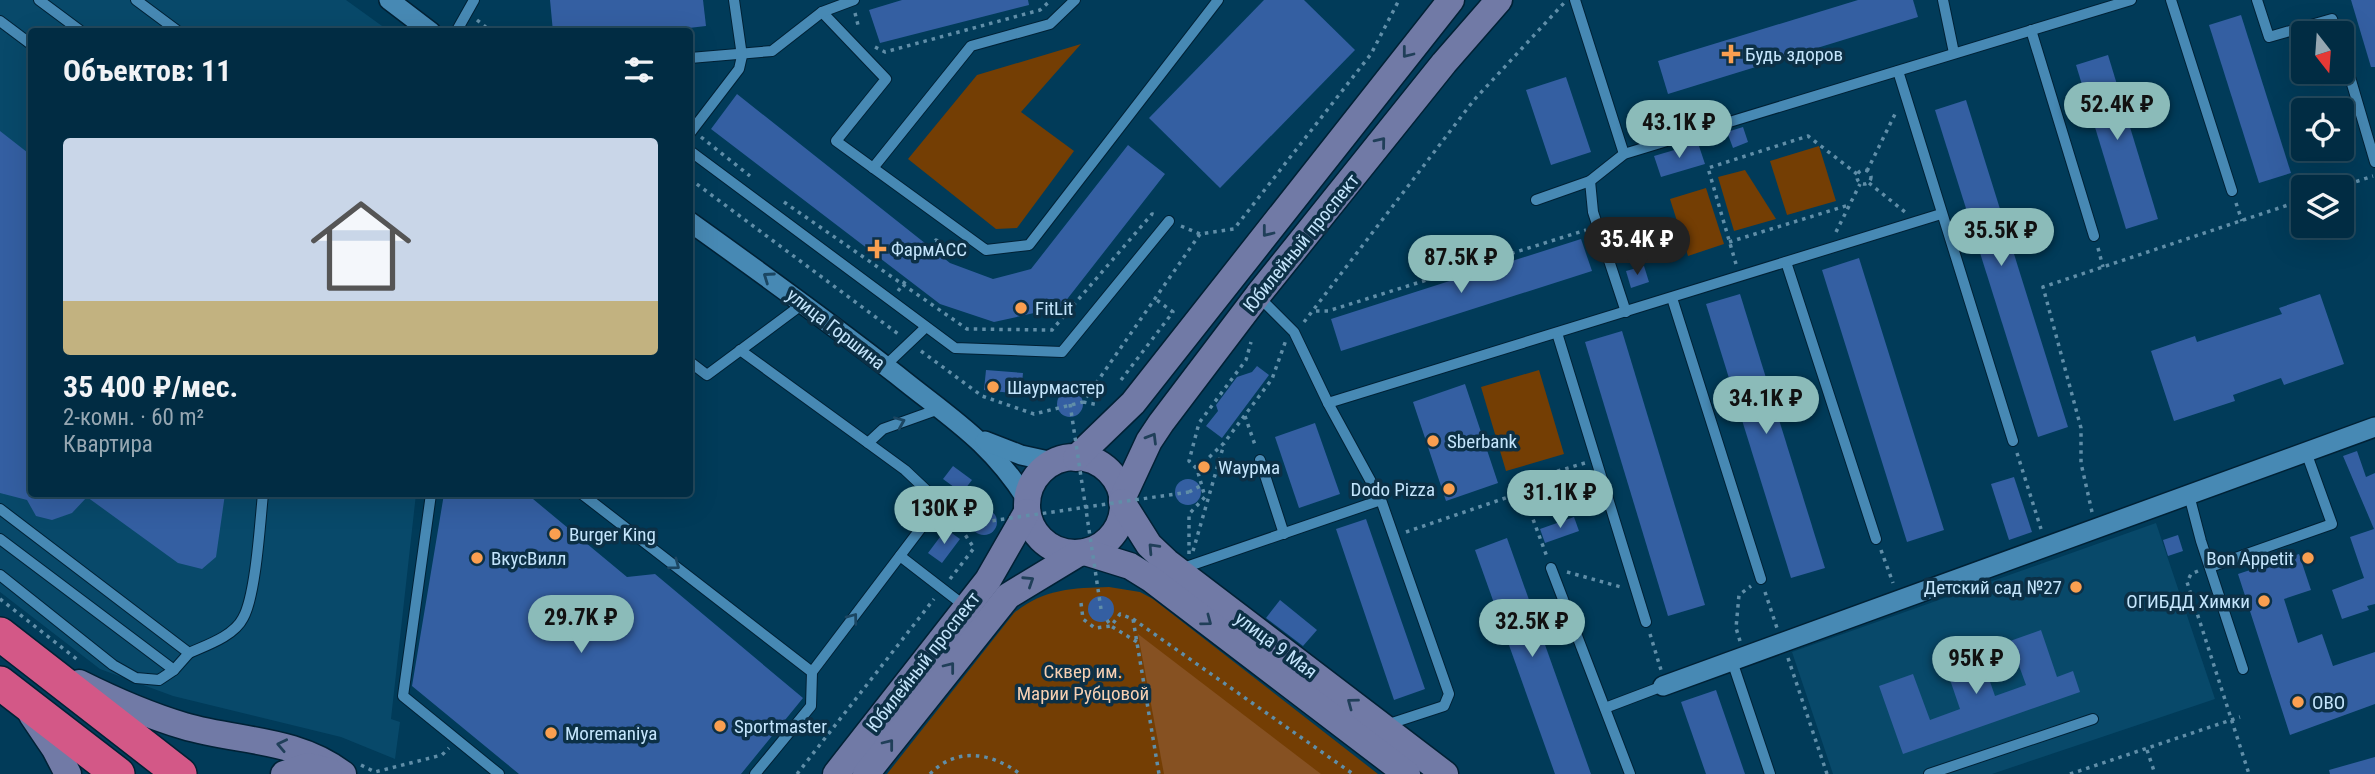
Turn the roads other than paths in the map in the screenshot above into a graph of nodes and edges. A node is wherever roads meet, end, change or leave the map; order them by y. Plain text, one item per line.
1 (39, 0) edge
2 (136, 0) edge
3 (389, 0) edge
4 (474, 0) edge
5 (734, 0) edge
6 (853, 0) edge
7 (1075, 0) edge
8 (1218, 0) edge
9 (1451, 0) edge
10 (1499, 0) edge
11 (1575, 0) edge
12 (1943, 0) edge
13 (2131, 0) edge
14 (2171, 0) edge
15 (2257, 0) edge
16 (822, 12) junction
17 (0, 21) edge
18 (77, 28) edge
19 (174, 28) edge
20 (425, 28) edge
21 (458, 28) edge
22 (2031, 30) junction
23 (2291, 31) edge
24 (28, 42) edge
25 (1954, 54) junction
26 (742, 56) junction
27 (693, 58) edge
28 (1898, 71) junction
29 (2352, 84) edge
30 (693, 127) edge
31 (1624, 153) junction
32 (693, 154) edge
33 (2375, 162) edge
34 (873, 168) junction
35 (1590, 181) junction
36 (2232, 191) road end
37 (1536, 200) dead end
38 (1941, 214) junction
39 (1169, 221) road end
40 (693, 224) edge
41 (2094, 236) road end
42 (1786, 262) junction
43 (1258, 295) junction
44 (1672, 298) junction
45 (804, 303) junction
46 (1626, 312) junction
47 (926, 327) junction
48 (1557, 333) junction
49 (740, 350) junction
50 (693, 364) edge
51 (885, 366) junction
52 (1328, 403) junction
53 (939, 409) junction
54 (2375, 427) edge
55 (980, 439) junction
56 (2013, 441) road end
57 (869, 443) junction
58 (2306, 452) junction
59 (1065, 460) junction
60 (1259, 460) road end
61 (2189, 495) junction
62 (263, 497) edge
63 (431, 497) edge
64 (586, 497) edge
65 (1122, 500) junction
66 (1381, 500) junction
67 (1027, 506) junction
68 (0, 509) edge
69 (1284, 534) junction
70 (0, 539) edge
71 (1876, 539) road end
72 (1082, 552) junction
73 (900, 556) junction
74 (1189, 566) road end
75 (2210, 567) junction
76 (1551, 568) road end
77 (0, 576) edge
78 (1761, 579) road end
79 (967, 607) junction
80 (1646, 622) road end
81 (0, 634) edge
82 (189, 653) junction
83 (29, 657) junction
84 (1738, 659) junction
85 (2244, 668) dead end
86 (174, 670) junction
87 (812, 672) junction
88 (4, 685) edge
89 (1665, 686) joint
90 (1605, 708) junction
91 (2093, 719) dead end
92 (1383, 727) junction
93 (344, 770) edge
94 (68, 774) edge
95 (117, 774) edge
96 (180, 774) edge
97 (284, 774) edge
98 (499, 774) edge
99 (755, 774) edge
100 (836, 774) edge
101 (866, 774) edge
102 (1407, 774) edge
103 (1445, 774) edge
104 (1630, 774) edge
105 (1770, 774) edge
106 (1929, 774) edge

1 - 18 lane
2 - 19 lane
3 - 20 street
4 - 21 lane
5 - 26 lane
6 - 16 lane
7 - 34 lane
8 - 34 lane
9 -> 59 main road, Юбилейный проспект
43 -> 10 main road, Юбилейный проспект
11 - 31 lane
12 - 25 lane
13 - 22 lane
14 - 36 lane
15 - 23 lane
16 - 26 lane
16 - 34 lane
17 - 24 lane
22 - 25 lane
22 - 41 lane
25 - 28 lane
26 - 27 lane
26 - 30 lane
28 - 31 lane
28 - 38 lane
29 - 33 lane
31 - 35 lane
32 - 47 lane
35 - 37 lane
35 - 46 lane
38 - 42 lane
38 - 56 lane
39 - 47 lane
45 -> 40 street, улица Горшина
42 - 44 lane
42 - 71 lane
43 - 52 lane
65 -> 43 main road, Юбилейный проспект
44 - 46 lane
44 - 78 lane
45 - 49 lane
45 - 51 street, улица Горшина
46 - 48 lane
47 - 51 lane
48 - 52 lane
48 - 80 lane
49 - 50 lane
49 - 57 lane
51 - 53 street, улица Горшина
52 - 66 lane
53 - 55 street, улица Горшина
57 -> 53 lane
54 - 58 street
55 - 59 street, улица Горшина
55 - 67 street, улица Горшина
57 - 73 lane
58 - 61 street
58 - 75 lane
59 - 65 main road
59 - 67 main road, Юбилейный проспект
60 - 69 lane
61 - 75 lane
61 - 84 street
62 - 82 lane
63 - 98 lane
64 -> 87 lane
65 - 72 main road, Юбилейный проспект
92 -> 65 main road, улица 9 Мая
66 - 69 lane
66 - 92 lane
67 - 72 main road
67 - 79 main road, Юбилейный проспект
68 - 82 lane
69 - 74 lane
70 - 86 lane
101 -> 72 main road, Юбилейный проспект
72 -> 102 main road, улица 9 Мая
73 - 79 lane
87 -> 73 lane
75 - 85 lane
76 - 90 lane
77 - 86 lane
79 - 100 main road, Юбилейный проспект
81 - 83 highway
82 - 86 lane
93 -> 83 main road
83 - 96 highway
84 - 89 street
84 - 105 lane
87 - 99 lane
88 - 94 main road
88 - 95 highway
89 - 90 lane
90 - 104 lane
91 - 106 lane
92 - 103 main road, улица 9 Мая
93 - 97 main road

